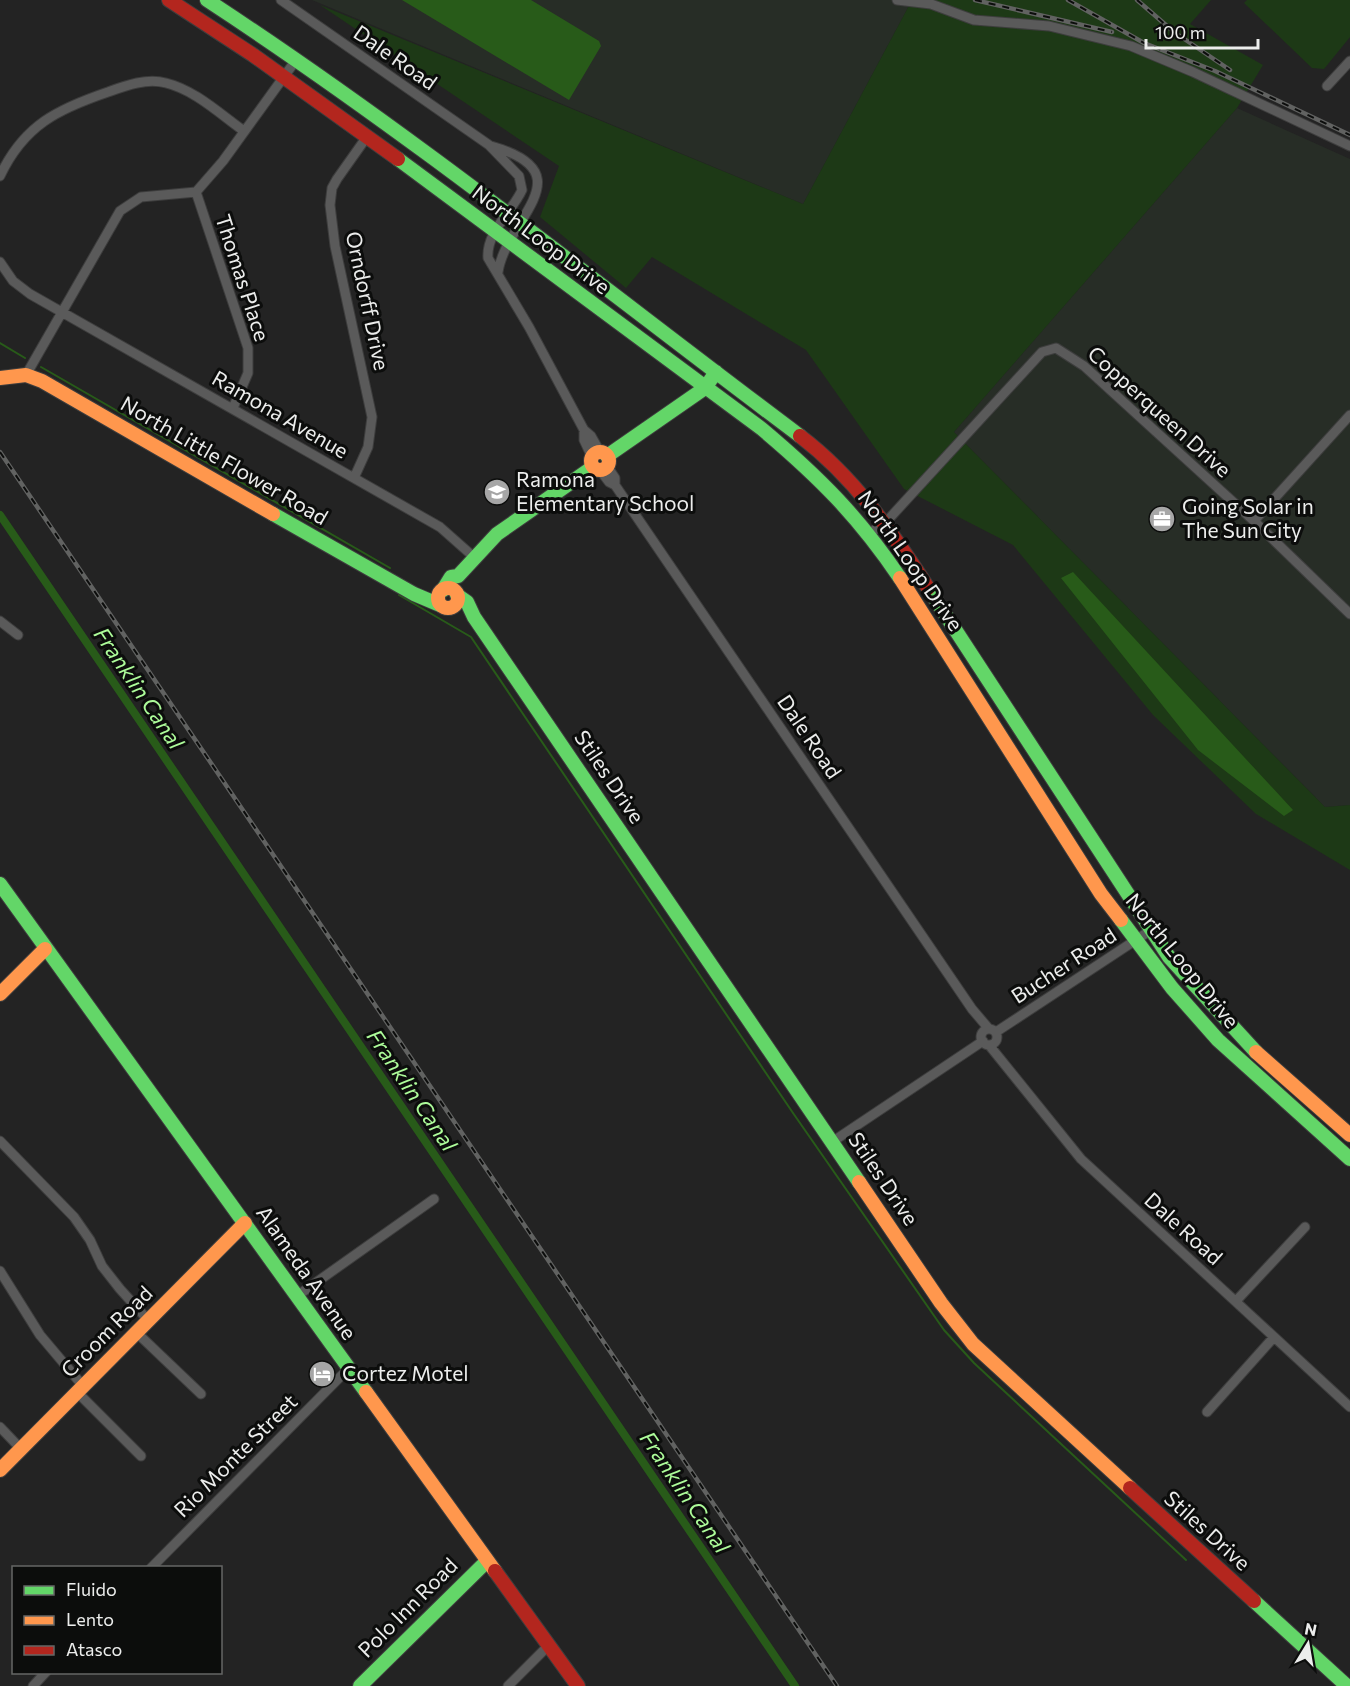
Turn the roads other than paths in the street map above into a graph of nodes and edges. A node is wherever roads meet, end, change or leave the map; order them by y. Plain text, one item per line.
1 (169, 0) edge
2 (207, 0) edge
3 (281, 0) edge
4 (897, 0) edge
5 (296, 60) junction
6 (1350, 61) edge
7 (284, 77) junction
8 (1327, 86) dead end
9 (244, 131) junction
10 (366, 138) junction
11 (489, 145) junction
12 (1350, 146) edge
13 (0, 176) edge
14 (196, 192) junction
15 (506, 215) junction
16 (519, 225) junction
17 (495, 231) junction
18 (509, 243) junction
19 (0, 262) edge
20 (498, 272) junction
21 (62, 312) junction
22 (716, 372) junction
23 (26, 375) junction
24 (0, 378) edge
25 (705, 388) junction
26 (232, 408) junction
27 (1350, 415) edge
28 (600, 461) junction
29 (354, 478) junction
30 (1254, 521) junction
31 (886, 522) junction
32 (870, 532) junction
33 (475, 558) junction
34 (448, 597) junction
35 (1350, 614) edge
36 (0, 621) edge
37 (18, 635) dead end
38 (1017, 727) junction
39 (1002, 736) junction
40 (0, 884) edge
41 (1151, 930) junction
42 (1135, 941) junction
43 (45, 949) junction
44 (0, 994) edge
45 (989, 1037) junction
46 (1311, 1103) junction
47 (1300, 1116) junction
48 (1350, 1135) edge
49 (0, 1141) edge
50 (832, 1142) junction
51 (1350, 1159) edge
52 (434, 1199) dead end
53 (244, 1223) junction
54 (1305, 1227) dead end
55 (0, 1271) edge
56 (297, 1296) junction
57 (1236, 1301) junction
58 (148, 1320) junction
59 (136, 1332) junction
60 (1274, 1337) junction
61 (348, 1369) junction
62 (80, 1389) junction
63 (201, 1394) dead end
64 (1350, 1407) edge
65 (1207, 1412) dead end
66 (0, 1427) edge
67 (21, 1449) junction
68 (141, 1456) dead end
69 (0, 1470) edge
70 (488, 1561) junction
71 (153, 1566) edge
72 (549, 1645) junction
73 (44, 1674) edge
74 (1350, 1681) edge
75 (33, 1686) edge
76 (360, 1686) edge
77 (508, 1686) edge
78 (578, 1686) edge
79 (1347, 1686) edge

1 - 7 main road, North Loop Drive
2 - 5 main road, North Loop Drive
3 - 11 street, Dale Road
4 - 12 street
5 - 7 street
5 - 15 main road, North Loop Drive
6 - 8 street
7 - 9 street
7 - 10 main road, North Loop Drive
9 - 13 street
9 - 14 street
10 - 17 main road, North Loop Drive
10 - 29 street, Orndorff Drive
11 - 15 street, Dale Road
11 - 16 street, Dale Road
14 - 21 street
14 - 26 street, Thomas Place
15 - 16 main road, North Loop Drive
15 - 17 street, Dale Road
16 - 18 street, Dale Road
16 - 22 main road, North Loop Drive
17 - 18 main road, North Loop Drive
17 - 20 street, Dale Road
18 - 20 street, Dale Road
18 - 25 main road, North Loop Drive
19 - 21 street, Ramona Avenue
20 - 28 street, Dale Road
21 - 23 street
21 - 26 street, Ramona Avenue
22 - 25 main road
22 - 31 main road, North Loop Drive
23 - 24 main road
23 - 34 main road, North Little Flower Road
25 - 28 main road
25 - 32 main road, North Loop Drive
26 - 29 street, Ramona Avenue
27 - 30 street
28 - 33 main road
28 - 45 street, Dale Road
29 - 33 street, Ramona Avenue
30 - 31 street, Copperqueen Drive
30 - 35 street, Copperqueen Drive
31 - 32 street, Copperqueen Drive
31 - 38 main road, North Loop Drive
32 - 39 main road, North Loop Drive
33 - 34 main road
34 - 50 main road, Stiles Drive
36 - 37 street
38 - 39 main road
38 - 41 main road, North Loop Drive
39 - 42 main road, North Loop Drive
40 - 43 main road, Alameda Avenue
41 - 42 street, Bucher Road
41 - 46 main road, North Loop Drive
42 - 45 street, Bucher Road
42 - 47 main road, North Loop Drive
43 - 44 main road
43 - 53 main road, Alameda Avenue
45 - 50 street, Bucher Road
45 - 57 street, Dale Road
46 - 47 main road
46 - 48 main road, North Loop Drive
47 - 51 main road, North Loop Drive
49 - 58 street
50 - 79 main road, Stiles Drive
52 - 56 street
53 - 56 main road, Alameda Avenue
53 - 58 main road, Croom Road
54 - 57 street
55 - 62 street
56 - 61 main road, Alameda Avenue
57 - 60 street, Dale Road
58 - 59 main road, Croom Road
59 - 62 main road, Croom Road
59 - 63 street
60 - 64 street, Dale Road
60 - 65 street
61 - 70 main road, Alameda Avenue
61 - 71 street, Rio Monte Street
62 - 67 main road, Croom Road
62 - 68 street
66 - 67 street
67 - 69 main road, Croom Road
70 - 72 main road, Alameda Avenue
70 - 76 main road, Polo Inn Road
72 - 77 street
72 - 78 main road, Alameda Avenue
73 - 75 street
74 - 79 main road

